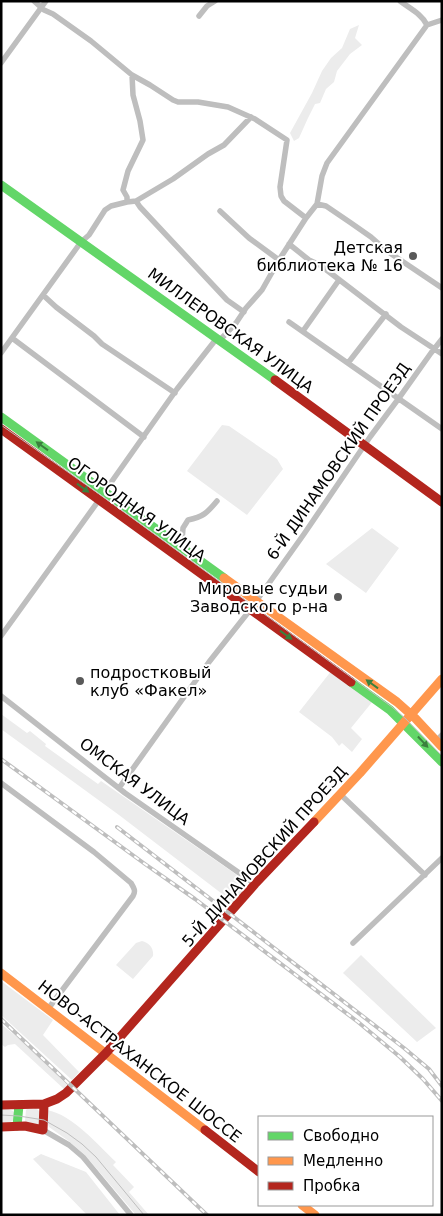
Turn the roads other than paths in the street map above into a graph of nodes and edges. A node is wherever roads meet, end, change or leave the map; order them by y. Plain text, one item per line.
1 (34, 1) edge
2 (46, 1) edge
3 (215, 1) edge
4 (400, 1) edge
5 (41, 8) junction
6 (199, 16) dead end
7 (442, 20) edge
8 (427, 25) junction
9 (1, 63) edge
10 (132, 75) junction
11 (251, 117) junction
12 (1, 185) edge
13 (127, 202) junction
14 (136, 202) junction
15 (317, 204) junction
16 (220, 211) dead end
17 (306, 218) junction
18 (81, 242) junction
19 (289, 244) junction
20 (279, 260) junction
21 (339, 280) junction
22 (442, 288) edge
23 (43, 295) junction
24 (244, 312) junction
25 (386, 314) junction
26 (289, 322) dead end
27 (303, 331) junction
28 (12, 338) junction
29 (218, 339) junction
30 (442, 339) edge
31 (434, 349) junction
32 (1, 353) edge
33 (442, 354) edge
34 (348, 364) junction
35 (175, 394) junction
36 (399, 398) junction
37 (1, 417) edge
38 (1, 429) edge
39 (442, 429) edge
40 (144, 437) junction
41 (364, 446) junction
42 (105, 491) junction
43 (99, 500) junction
44 (217, 501) dead end
45 (442, 502) edge
46 (179, 544) junction
47 (257, 600) junction
48 (250, 610) junction
49 (1, 636) edge
50 (442, 679) edge
51 (1, 696) edge
52 (411, 714) junction
53 (404, 723) junction
54 (440, 741) edge
55 (442, 762) edge
56 (1, 783) edge
57 (118, 788) junction
58 (340, 794) junction
59 (442, 858) edge
60 (425, 875) junction
61 (255, 884) junction
62 (353, 943) dead end
63 (1, 973) edge
64 (48, 1009) junction
65 (106, 1053) junction
66 (44, 1104) junction
67 (1, 1105) edge
68 (19, 1105) junction
69 (17, 1126) junction
70 (1, 1127) edge
71 (43, 1130) junction
72 (258, 1171) edge
73 (303, 1206) edge
74 (131, 1215) edge
75 (315, 1215) edge

1 - 5 street
2 - 5 street
3 - 6 street
4 - 8 street
5 - 9 street
5 - 10 street
7 - 8 street
8 - 15 street
10 - 11 street
10 - 13 street
11 - 14 street
11 - 17 street
12 - 18 street, МИЛЛЕРОВСКАЯ УЛИЦА
13 - 14 street
13 - 18 street
14 - 24 street
15 - 17 street
15 - 22 street
16 - 20 street
17 - 19 street
18 - 23 street
18 - 29 street, МИЛЛЕРОВСКАЯ УЛИЦА
19 - 20 street
19 - 21 street
20 - 24 street
21 - 25 street
21 - 27 street
23 - 28 street
23 - 35 street
24 - 29 street
25 - 31 street
25 - 34 street
26 - 27 street
27 - 34 street
28 - 32 street
28 - 40 street
29 - 35 street
29 - 41 street, МИЛЛЕРОВСКАЯ УЛИЦА
30 - 31 street, 6-Й ДИНАМОВСКИЙ ПРОЕЗД
31 - 33 street
31 - 36 street, 6-Й ДИНАМОВСКИЙ ПРОЕЗД
34 - 36 street
35 - 40 street
36 - 39 street
36 - 41 street, 6-Й ДИНАМОВСКИЙ ПРОЕЗД
42 -> 37 street, ОГОРОДНАЯ УЛИЦА
38 -> 43 street, ОГОРОДНАЯ УЛИЦА
40 - 42 street
41 - 45 street, МИЛЛЕРОВСКАЯ УЛИЦА
41 - 47 street, 6-Й ДИНАМОВСКИЙ ПРОЕЗД
42 - 46 street, ОГОРОДНАЯ УЛИЦА
43 - 48 street, ОГОРОДНАЯ УЛИЦА
43 - 49 street
44 - 46 street
46 - 47 street, ОГОРОДНАЯ УЛИЦА
52 -> 47 street, ОГОРОДНАЯ УЛИЦА
48 -> 53 street, ОГОРОДНАЯ УЛИЦА
48 - 57 street
50 - 52 street, 5-Й ДИНАМОВСКИЙ ПРОЕЗД
51 - 57 street, ОМСКАЯ УЛИЦА
52 - 53 street, 5-Й ДИНАМОВСКИЙ ПРОЕЗД
52 - 54 street, ОГОРОДНАЯ УЛИЦА
53 -> 55 street, ОГОРОДНАЯ УЛИЦА
53 - 58 street, 5-Й ДИНАМОВСКИЙ ПРОЕЗД
56 - 64 street
57 - 61 street, ОМСКАЯ УЛИЦА
58 - 60 street
58 - 61 street, 5-Й ДИНАМОВСКИЙ ПРОЕЗД
59 - 60 street
60 - 62 street
61 - 65 street, 5-Й ДИНАМОВСКИЙ ПРОЕЗД
63 - 64 street, НОВО-АСТРАХАНСКОЕ ШОССЕ
64 - 65 street, НОВО-АСТРАХАНСКОЕ ШОССЕ
65 - 66 street, 5-Й ДИНАМОВСКИЙ ПРОЕЗД
65 - 72 street, НОВО-АСТРАХАНСКОЕ ШОССЕ
66 - 68 street
66 - 71 street
67 - 68 street
68 - 69 street
69 - 70 street
69 - 71 street
71 - 74 street
73 - 75 street

